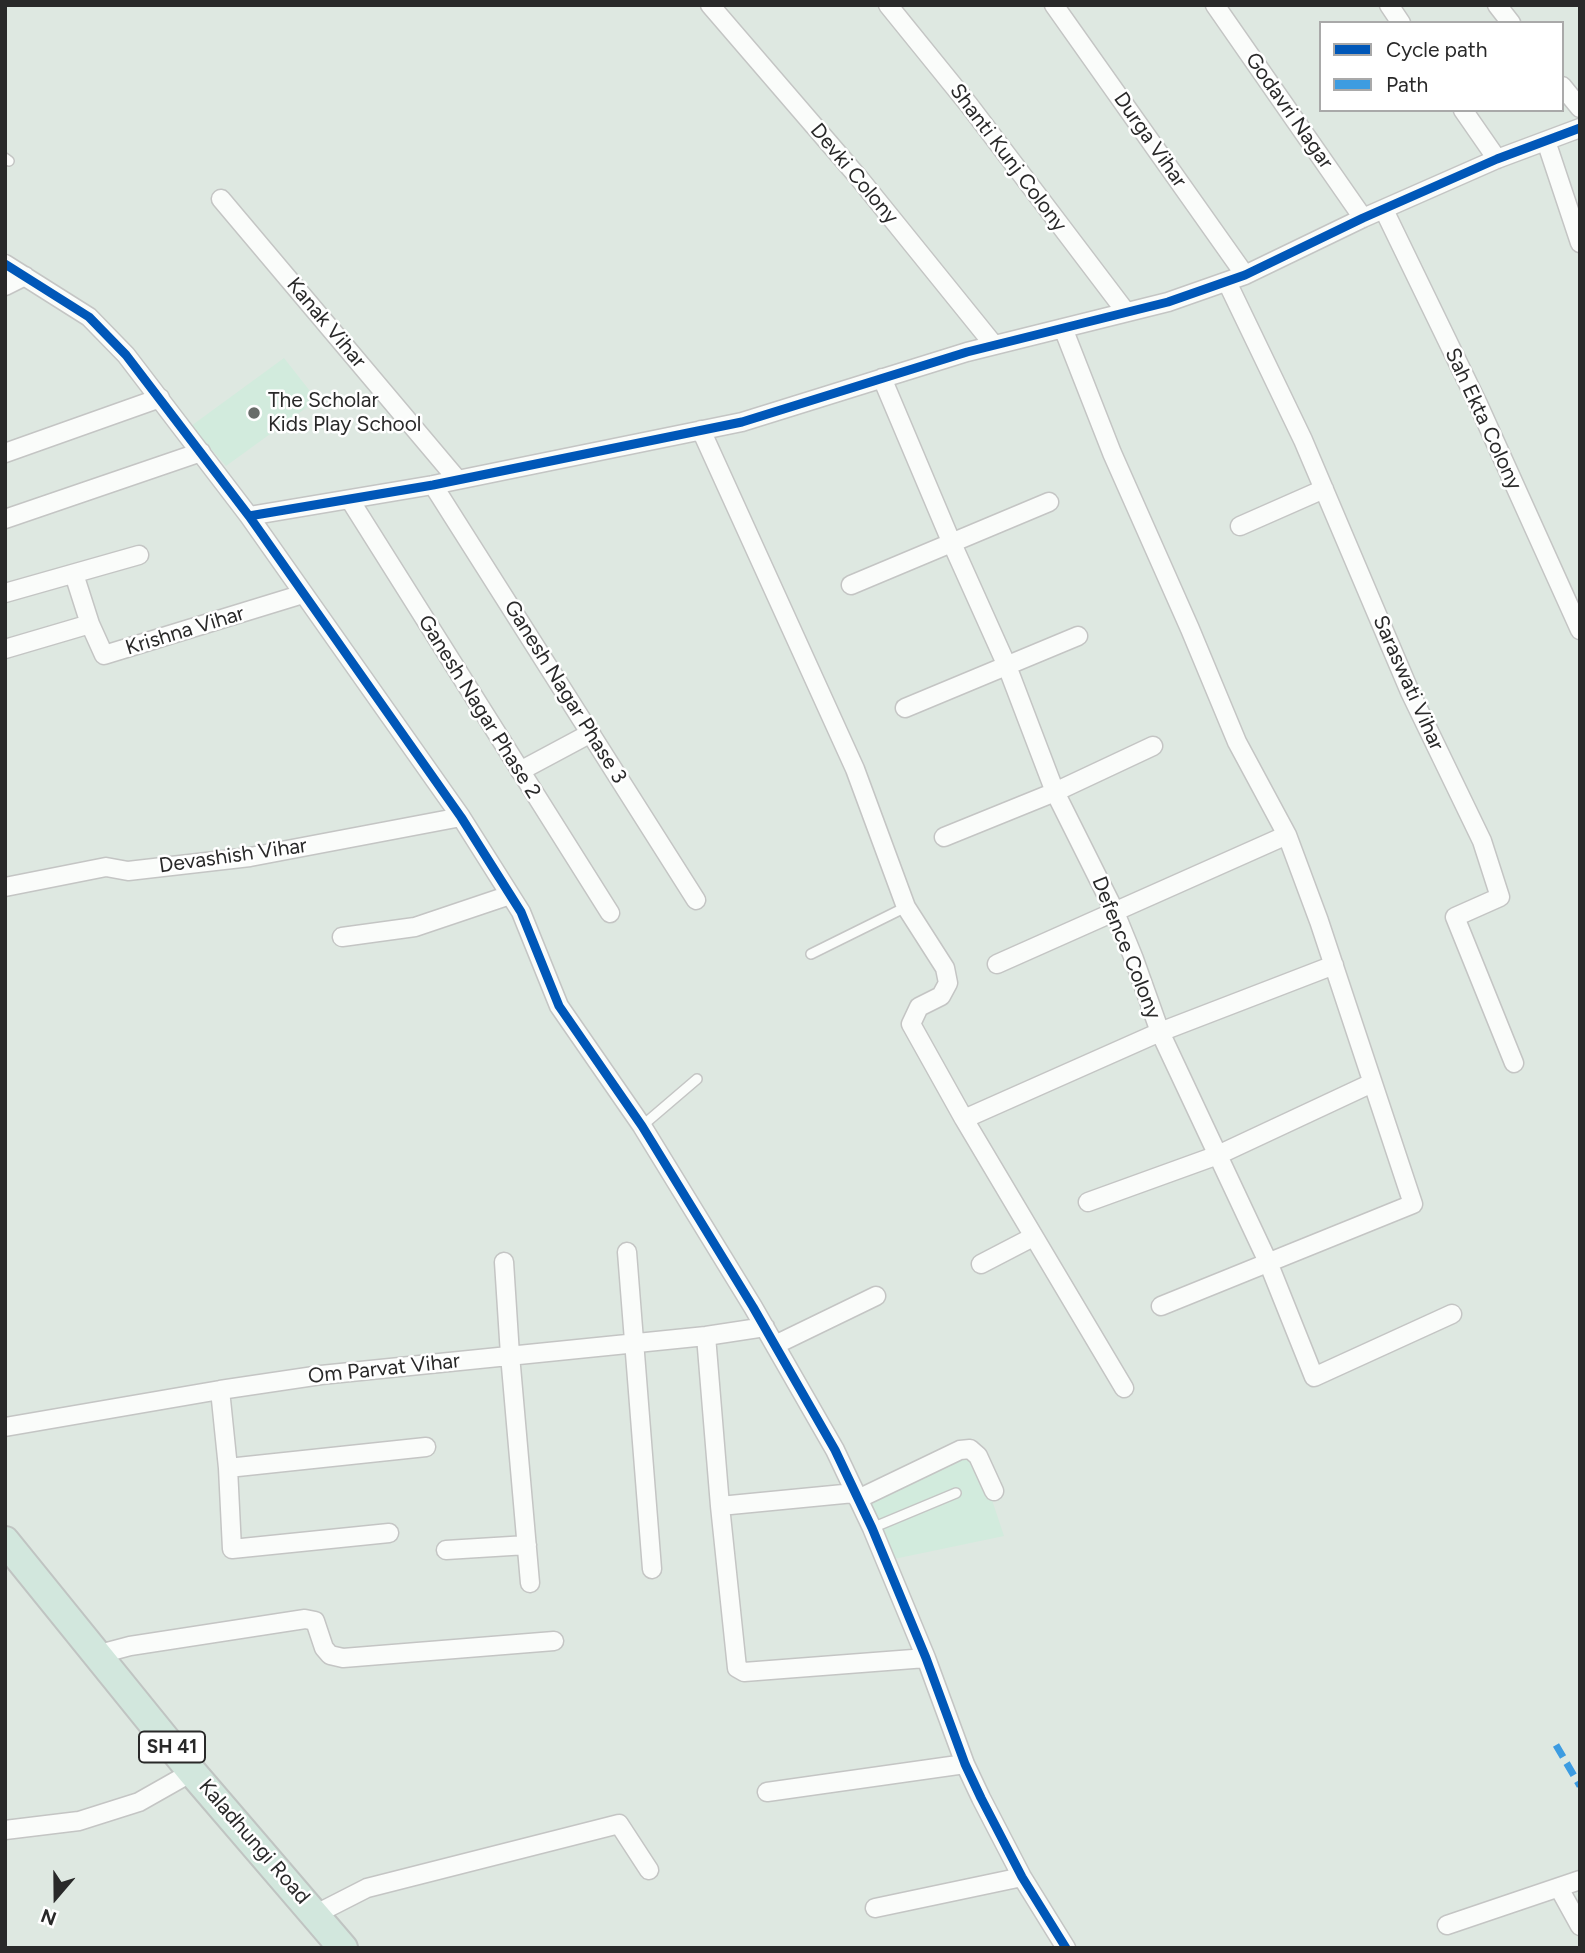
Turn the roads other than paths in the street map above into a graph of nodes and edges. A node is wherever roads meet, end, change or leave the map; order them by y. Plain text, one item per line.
1 (710, 5) edge
2 (888, 5) edge
3 (1054, 5) edge
4 (1215, 5) edge
5 (1389, 5) edge
6 (1497, 5) edge
7 (1400, 21) edge
8 (1509, 21) edge
9 (1564, 88) edge
10 (1580, 107) edge
11 (1464, 112) edge
12 (1580, 128) edge
13 (1546, 141) junction
14 (1497, 159) junction
15 (221, 199) dead end
16 (1384, 210) junction
17 (1363, 218) junction
18 (1580, 243) edge
19 (5, 264) edge
20 (1245, 275) junction
21 (26, 276) junction
22 (1227, 282) junction
23 (5, 286) edge
24 (1126, 312) junction
25 (1063, 328) junction
26 (994, 345) junction
27 (882, 378) junction
28 (160, 398) junction
29 (701, 430) junction
30 (201, 452) junction
31 (5, 453) edge
32 (457, 480) junction
33 (433, 485) junction
34 (1324, 489) junction
35 (350, 500) junction
36 (1049, 502) dead end
37 (249, 516) junction
38 (5, 519) edge
39 (1240, 526) dead end
40 (952, 544) junction
41 (139, 555) dead end
42 (74, 574) junction
43 (851, 585) dead end
44 (5, 593) edge
45 (303, 594) junction
46 (90, 624) junction
47 (1580, 630) edge
48 (1078, 636) dead end
49 (5, 649) edge
50 (1007, 666) junction
51 (905, 708) dead end
52 (591, 733) junction
53 (1153, 746) dead end
54 (520, 771) junction
55 (1055, 792) junction
56 (461, 817) junction
57 (1287, 835) junction
58 (944, 837) dead end
59 (5, 887) edge
60 (510, 895) junction
61 (696, 900) dead end
62 (906, 907) junction
63 (1114, 911) junction
64 (610, 913) dead end
65 (342, 937) dead end
66 (811, 954) dead end
67 (997, 964) dead end
68 (1334, 965) junction
69 (1160, 1031) junction
70 (1514, 1063) dead end
71 (697, 1079) dead end
72 (1372, 1083) junction
73 (964, 1119) junction
74 (642, 1126) junction
75 (1218, 1155) junction
76 (1088, 1202) dead end
77 (1033, 1237) junction
78 (627, 1252) dead end
79 (505, 1262) dead end
80 (1268, 1262) junction
81 (981, 1264) dead end
82 (876, 1296) dead end
83 (1161, 1307) dead end
84 (1452, 1314) dead end
85 (765, 1327) junction
86 (706, 1336) junction
87 (634, 1341) junction
88 (775, 1345) junction
89 (510, 1355) junction
90 (1124, 1388) dead end
91 (220, 1390) junction
92 (5, 1427) edge
93 (426, 1447) dead end
94 (228, 1468) junction
95 (994, 1491) dead end
96 (956, 1493) dead end
97 (856, 1496) junction
98 (720, 1506) junction
99 (872, 1528) junction
100 (389, 1533) dead end
101 (5, 1541) edge
102 (527, 1545) junction
103 (446, 1550) dead end
104 (652, 1569) dead end
105 (530, 1583) dead end
106 (554, 1641) dead end
107 (96, 1655) junction
108 (926, 1658) junction
109 (965, 1763) junction
110 (192, 1772) junction
111 (767, 1792) dead end
112 (5, 1830) edge
113 (649, 1870) dead end
114 (1021, 1877) junction
115 (1580, 1880) edge
116 (1559, 1888) junction
117 (875, 1908) dead end
118 (316, 1914) junction
119 (1447, 1925) dead end
120 (1580, 1926) edge
121 (343, 1948) edge
122 (1066, 1948) edge

1 - 26 street, Devki Colony
2 - 24 street, Shanti Kunj Colony
3 - 20 street, Durga Vihar
4 - 17 street, Godavri Nagar
5 - 7 street
6 - 8 street
9 - 10 street
11 - 14 street
12 - 13 street
13 - 14 street
13 - 18 street
14 - 16 street
15 - 32 street, Kanak Vihar
16 - 17 street
16 - 47 street, Sah Ekta Colony
17 - 20 street
19 - 21 street
20 - 22 street
21 - 23 street
21 - 28 street
22 - 24 street
22 - 34 street, Saraswati Vihar
24 - 25 street
25 - 26 street
25 - 57 street
26 - 27 street
27 - 29 street
27 - 40 street, Defence Colony
28 - 30 street
28 - 31 street
29 - 32 street
29 - 62 street
30 - 37 street
30 - 38 street
32 - 33 street
33 - 35 street
33 - 52 street, Ganesh Nagar Phase 3
34 - 39 street
34 - 70 street, Saraswati Vihar
35 - 37 street
35 - 54 street, Ganesh Nagar Phase 2
36 - 40 street
37 - 45 street
40 - 43 street
40 - 50 street, Defence Colony
41 - 42 street
42 - 44 street
42 - 46 street
45 - 46 street, Krishna Vihar
45 - 56 street
46 - 49 street
48 - 50 street
50 - 51 street
50 - 55 street, Defence Colony
52 - 54 street
52 - 61 street, Ganesh Nagar Phase 3
53 - 55 street
54 - 64 street, Ganesh Nagar Phase 2
55 - 58 street
55 - 63 street, Defence Colony
56 - 59 street, Devashish Vihar
56 - 60 street
57 - 63 street
57 - 68 street
60 - 65 street
60 - 74 street
62 - 66 lane
62 - 73 street
63 - 67 street
63 - 69 street, Defence Colony
68 - 69 street
68 - 72 street
69 - 73 street
69 - 75 street, Defence Colony
71 - 74 lane
72 - 75 street
72 - 80 street
73 - 77 street
74 - 85 street
75 - 76 street
75 - 80 street, Defence Colony
77 - 81 street
77 - 90 street
78 - 87 street
79 - 89 street
80 - 83 street
80 - 84 street, Defence Colony
82 - 88 street
85 - 86 street, Om Parvat Vihar
85 - 88 street
86 - 87 street, Om Parvat Vihar
86 - 98 street
87 - 89 street, Om Parvat Vihar
87 - 104 street
88 - 97 street
89 - 91 street, Om Parvat Vihar
89 - 102 street
91 - 92 street, Om Parvat Vihar
91 - 94 street
93 - 94 street
94 - 100 street
95 - 97 street
96 - 99 lane
97 - 98 street
97 - 99 street
98 - 108 street
99 - 108 street
101 - 107 main road, Kaladhungi Road / SH 41
102 - 103 street
102 - 105 street
106 - 107 street
107 - 110 main road, Kaladhungi Road / SH 41
108 - 109 street
109 - 111 street
109 - 114 street
110 - 112 street
110 - 118 main road, Kaladhungi Road / SH 41
113 - 118 street
114 - 117 street
114 - 122 street
115 - 116 street
116 - 119 street
116 - 120 street
118 - 121 main road, Kaladhungi Road / SH 41

